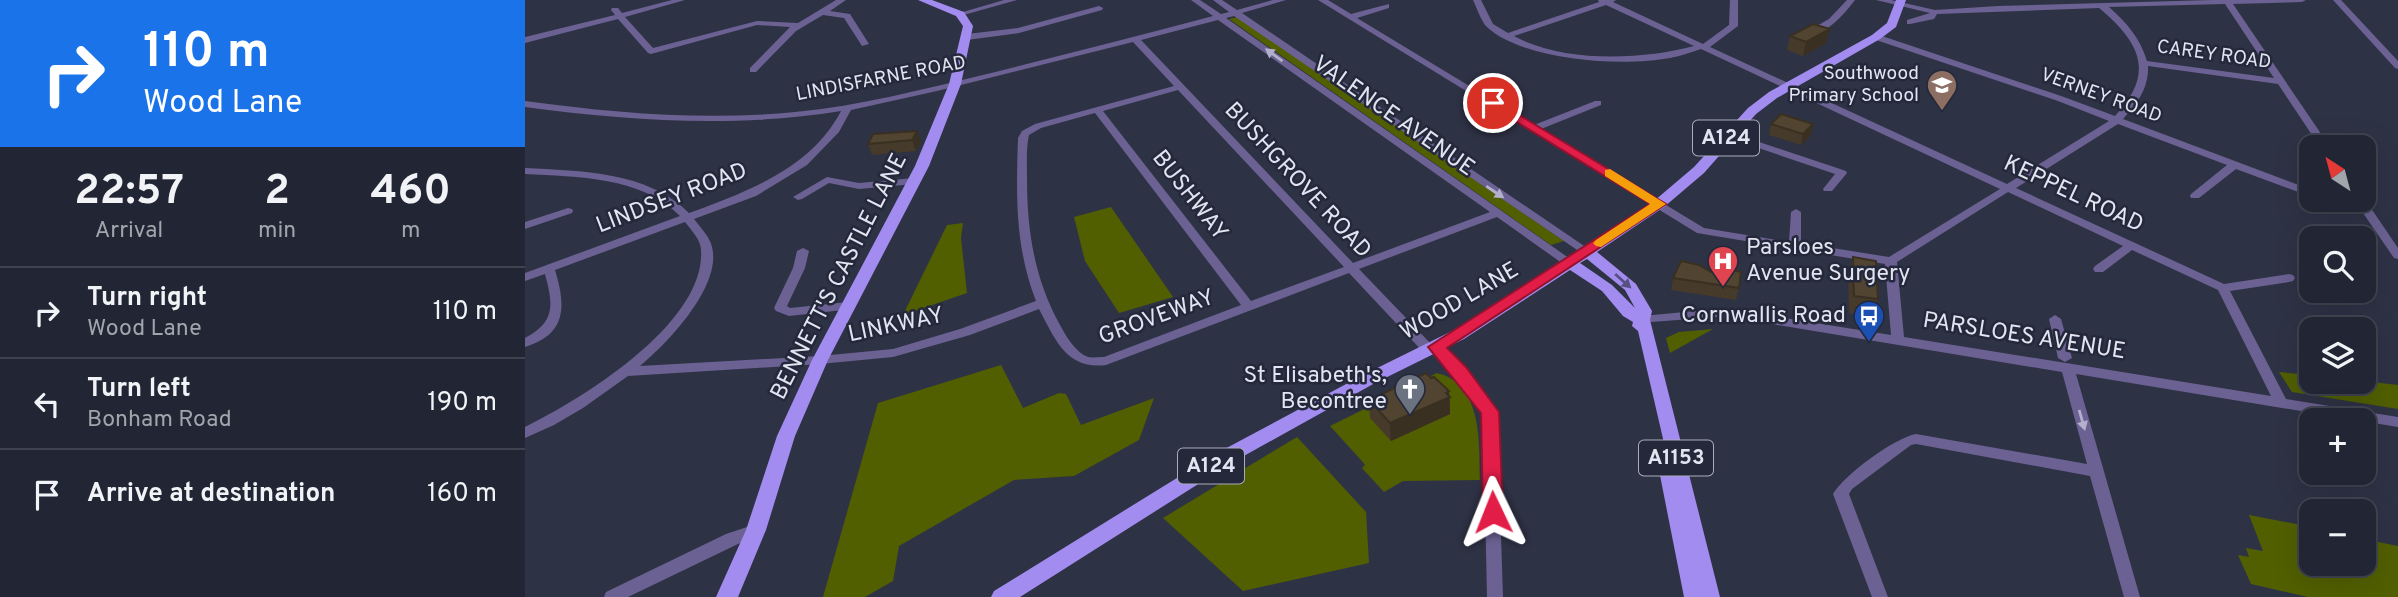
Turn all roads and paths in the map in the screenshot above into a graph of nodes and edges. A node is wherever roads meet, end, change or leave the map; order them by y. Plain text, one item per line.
1 (656, 0) edge
2 (681, 0) edge
3 (842, 0) edge
4 (923, 0) edge
5 (1013, 0) edge
6 (1195, 0) edge
7 (1217, 0) edge
8 (1282, 0) edge
9 (1322, 0) edge
10 (1477, 0) edge
11 (1734, 0) edge
12 (1851, 0) edge
13 (1880, 0) edge
14 (2302, 0) edge
15 (2337, 0) edge
16 (1607, 1) edge
17 (1900, 2) edge
18 (2227, 2) edge
19 (1386, 6) dead end
20 (2102, 6) junction
21 (1099, 8) dead end
22 (1972, 10) junction
23 (822, 12) junction
24 (1935, 12) junction
25 (618, 13) junction
26 (1236, 13) junction
27 (960, 14) junction
28 (1981, 15) dead end
29 (1220, 17) junction
30 (1351, 17) junction
31 (1910, 22) dead end
32 (797, 25) junction
33 (525, 33) edge
34 (1811, 33) edge
35 (1506, 36) junction
36 (967, 37) junction
37 (1876, 37) junction
38 (1135, 39) junction
39 (525, 40) edge
40 (865, 44) dead end
41 (1703, 47) junction
42 (2144, 63) junction
43 (2398, 66) edge
44 (753, 70) dead end
45 (2279, 81) junction
46 (955, 84) junction
47 (1788, 86) junction
48 (1180, 87) junction
49 (1598, 103) dead end
50 (525, 104) edge
51 (847, 107) junction
52 (1097, 110) junction
53 (2117, 120) junction
54 (1536, 128) junction
55 (1729, 135) junction
56 (2317, 135) edge
57 (2234, 166) junction
58 (525, 171) edge
59 (914, 181) junction
60 (2008, 188) junction
61 (1828, 189) dead end
62 (2299, 189) edge
63 (2195, 196) dead end
64 (798, 197) dead end
65 (1659, 204) junction
66 (568, 211) dead end
67 (1796, 212) dead end
68 (2369, 212) edge
69 (1496, 213) junction
70 (689, 218) junction
71 (525, 226) edge
72 (2132, 245) junction
73 (1795, 246) junction
74 (803, 251) dead end
75 (1587, 252) junction
76 (2398, 256) edge
77 (1891, 261) junction
78 (1570, 263) junction
79 (549, 268) junction
80 (2099, 268) dead end
81 (1351, 269) junction
82 (525, 277) edge
83 (2289, 278) dead end
84 (2223, 288) junction
85 (1040, 304) junction
86 (848, 306) junction
87 (1248, 307) junction
88 (2055, 319) dead end
89 (1642, 320) junction
90 (1898, 340) junction
91 (525, 342) edge
92 (1433, 349) junction
93 (820, 360) junction
94 (2066, 362) junction
95 (628, 370) junction
96 (2281, 403) junction
97 (2398, 422) edge
98 (525, 433) edge
99 (2097, 471) junction
100 (756, 530) junction
101 (612, 597) edge
102 (727, 597) edge
103 (1002, 597) edge
104 (1495, 597) edge
105 (1695, 597) edge
106 (1709, 597) edge
107 (1879, 597) edge
108 (2132, 597) edge

1 - 25 street
2 - 25 street
3 - 23 street
4 - 27 main road
5 - 27 street
6 - 29 street, VALENCE AVENUE
7 - 26 street, VALENCE AVENUE
8 - 26 street, LINDISFARNE ROAD
9 - 30 street
10 - 35 street
11 - 41 street
12 - 34 street
13 - 17 street
14 - 18 street
15 - 43 street
16 - 35 street
16 - 41 street
17 - 24 street
17 - 37 main road, WOOD LANE / A124
18 - 20 street
18 - 45 street
19 - 30 street
20 - 22 street
20 - 42 street
21 - 36 street
22 - 24 street
22 - 28 street
23 - 32 street
23 - 40 street
24 - 31 street
25 - 32 street
25 - 33 street
25 - 39 street
26 - 29 street, LINDISFARNE ROAD
26 -> 75 street, VALENCE AVENUE
27 - 36 main road
29 - 38 street, LINDISFARNE ROAD
69 -> 29 street, VALENCE AVENUE
30 - 54 street
32 - 44 street
35 - 41 street
36 - 46 main road, BENNETT'S CASTLE LANE
37 - 47 main road, WOOD LANE / A124
37 - 53 street, VERNEY ROAD
38 - 46 street, LINDISFARNE ROAD
38 - 48 street, BUSHGROVE ROAD
41 - 47 street
42 - 45 street, CAREY ROAD
42 - 53 street
45 - 56 street
46 - 51 street, LINDISFARNE ROAD
46 - 59 main road, BENNETT'S CASTLE LANE
47 - 55 main road, WOOD LANE / A124
47 - 60 street, KEPPEL ROAD
48 - 52 street, GROVEWAY
48 - 81 street, BUSHGROVE ROAD
49 - 54 street
50 - 51 street, LINDISFARNE ROAD
51 - 70 street, LINDSEY ROAD
52 - 85 street, GROVEWAY
52 - 87 street, BUSHWAY
53 - 57 street, VERNEY ROAD
53 - 60 street
54 - 65 street
55 - 61 street
55 - 65 main road, WOOD LANE / A124
57 - 62 street, VERNEY ROAD
57 - 63 street
58 - 70 street
59 - 64 street
59 - 86 main road, BENNETT'S CASTLE LANE
60 - 72 street, KEPPEL ROAD
60 - 77 street
65 - 73 street
65 - 75 main road, WOOD LANE / A124
66 - 71 street
67 - 73 street
68 - 76 street
69 - 78 street, VALENCE AVENUE
69 - 81 street, GROVEWAY
70 - 79 street, LINDSEY ROAD
70 - 95 street
72 - 80 street
72 - 84 street, KEPPEL ROAD
73 - 77 street
74 - 86 street
75 - 78 main road, WOOD LANE / A124
75 -> 89 main road, A1153
77 - 90 street
78 - 89 main road
78 - 92 main road, WOOD LANE / A124
79 - 82 street, LINDSEY ROAD
79 - 91 street
81 - 87 street, GROVEWAY
81 - 92 street, BUSHGROVE ROAD
83 - 84 street
84 - 96 street
85 - 87 street, GROVEWAY
85 - 93 street, LINKWAY
86 - 93 main road, BENNETT'S CASTLE LANE
88 - 94 street
89 - 90 street, PARSLOES AVENUE
89 - 105 main road, A1153
89 - 106 main road, A1153
90 - 94 street, PARSLOES AVENUE
92 - 103 main road, WOOD LANE / A124
92 - 104 street, BUSHGROVE ROAD
93 - 95 street, LINKWAY
93 - 100 main road, BENNETT'S CASTLE LANE
94 - 96 street, PARSLOES AVENUE
94 -> 99 street
95 - 98 street
96 - 97 street, PARSLOES AVENUE
99 - 107 street
99 - 108 street
100 - 101 street
100 - 102 main road, BENNETT'S CASTLE LANE

